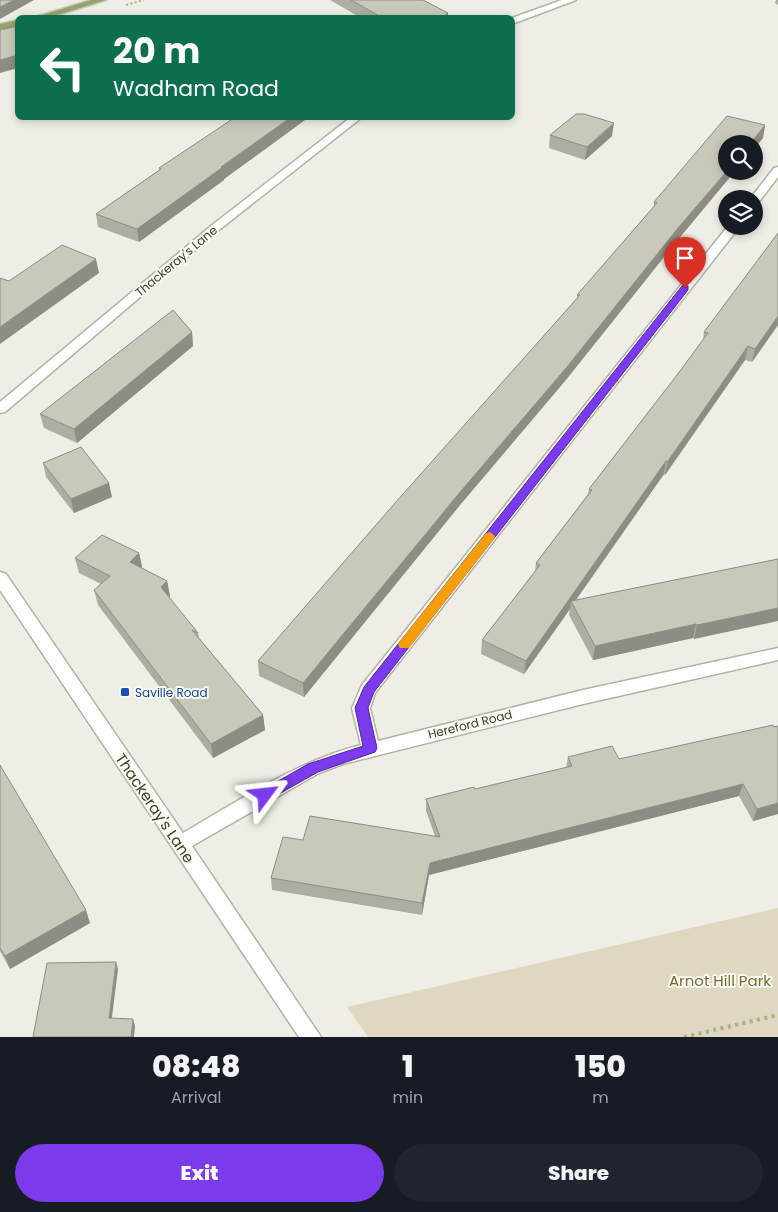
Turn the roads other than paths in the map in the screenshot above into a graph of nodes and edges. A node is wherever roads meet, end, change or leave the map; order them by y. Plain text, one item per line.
1 (101, 0) edge
2 (572, 0) edge
3 (47, 15) edge
4 (515, 20) edge
5 (15, 23) edge
6 (0, 27) edge
7 (353, 120) edge
8 (778, 170) edge
9 (763, 190) edge
10 (727, 235) edge
11 (0, 409) edge
12 (0, 578) edge
13 (778, 654) edge
14 (370, 748) junction
15 (180, 844) junction
16 (311, 1037) edge

1 - 3 main road
2 - 4 street
5 - 6 main road
7 - 11 street, Thackeray's Lane
8 - 9 street
10 - 14 street
12 - 15 street, Thackeray's Lane
13 - 14 street, Hereford Road
14 - 15 street, Hereford Road
15 - 16 street, Thackeray's Lane

